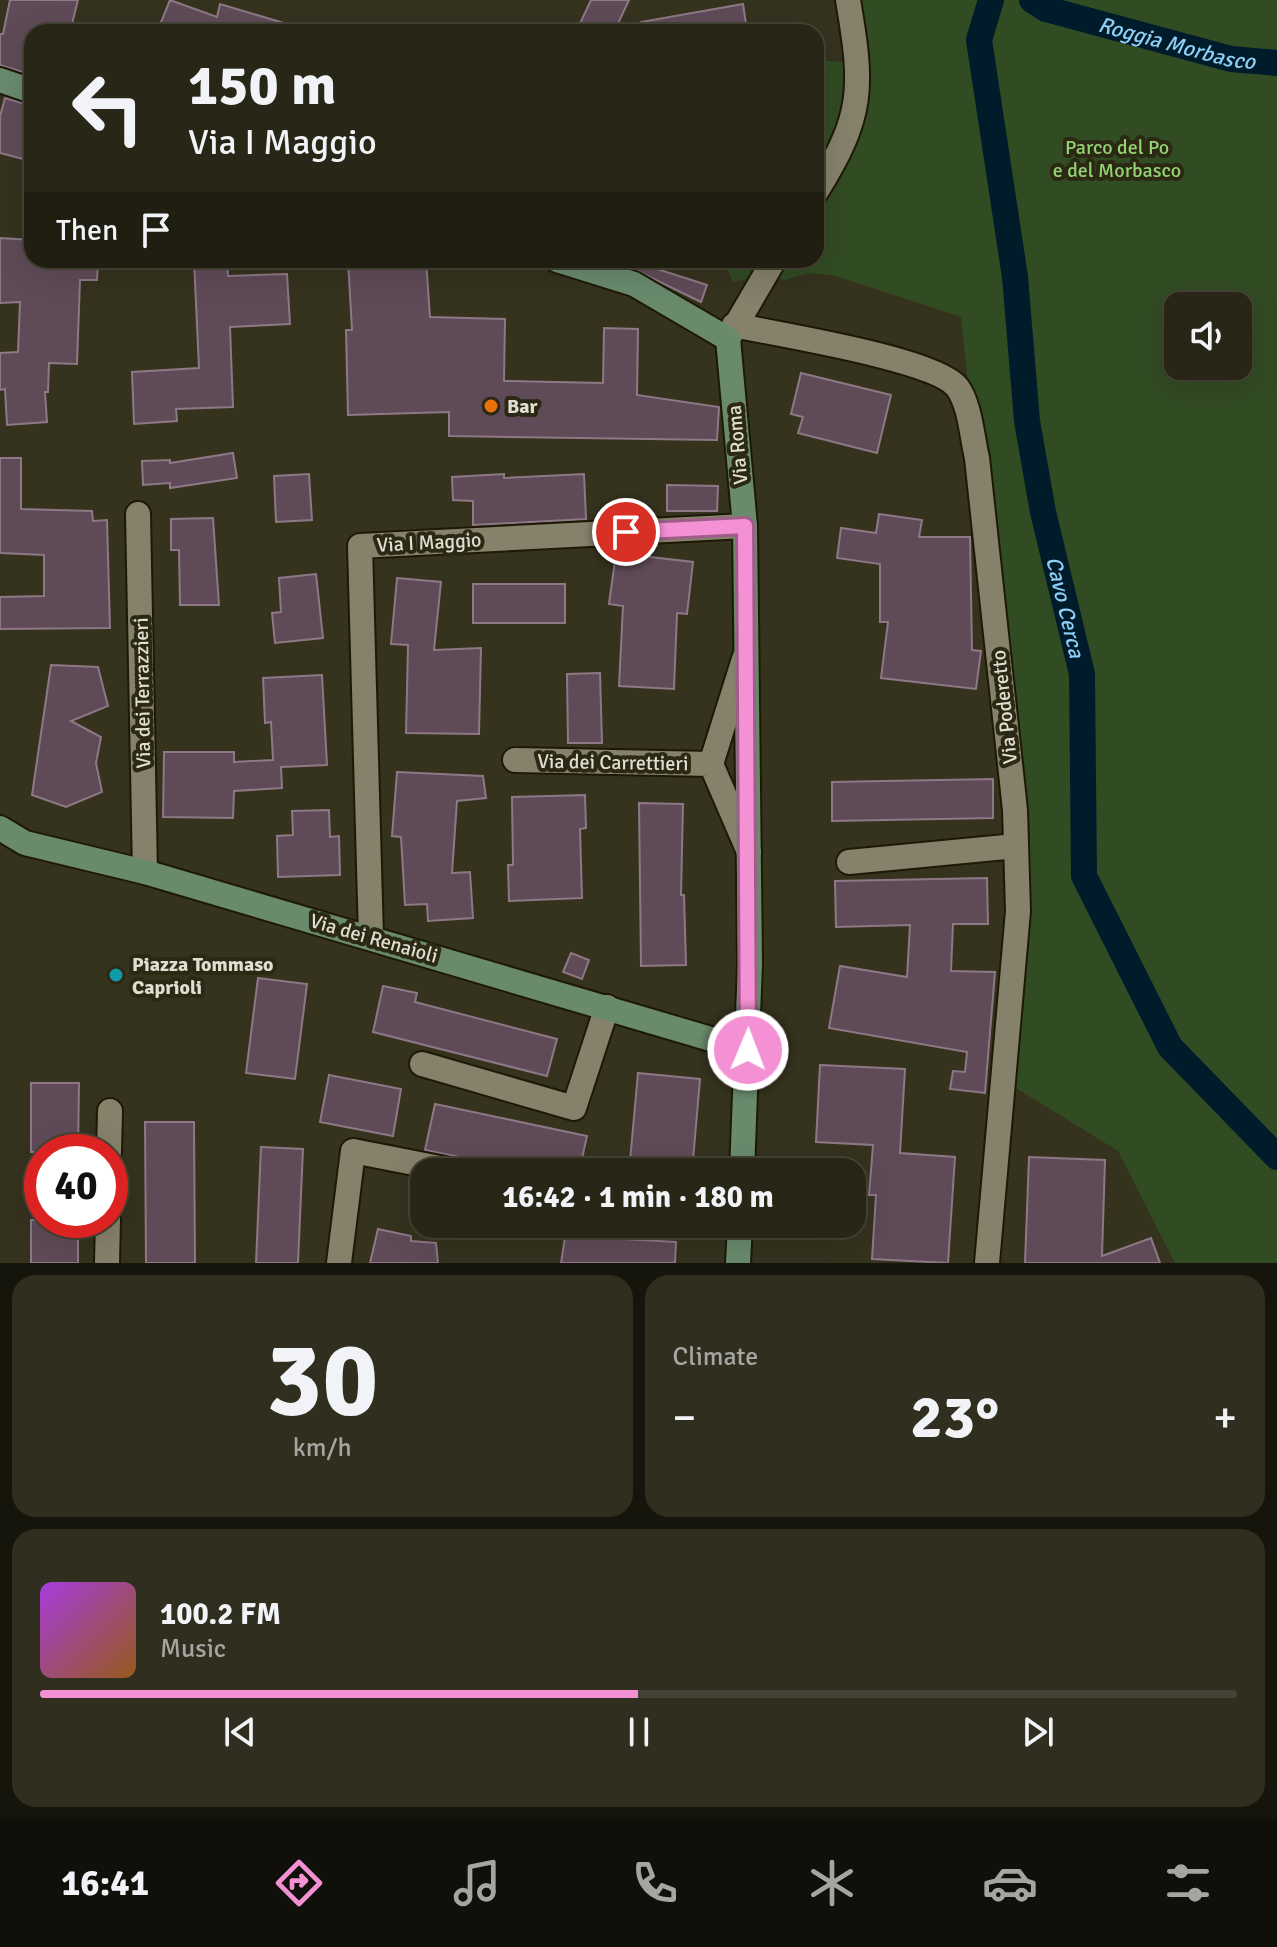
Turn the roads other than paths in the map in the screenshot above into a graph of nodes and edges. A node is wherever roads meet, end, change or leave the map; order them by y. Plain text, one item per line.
1 (848, 0) edge
2 (0, 80) edge
3 (24, 88) edge
4 (824, 179) edge
5 (583, 268) edge
6 (769, 268) edge
7 (731, 332) junction
8 (138, 514) dead end
9 (745, 526) junction
10 (746, 652) junction
11 (515, 760) dead end
12 (711, 764) junction
13 (0, 828) edge
14 (25, 843) junction
15 (0, 844) edge
16 (1016, 846) junction
17 (749, 852) junction
18 (849, 862) dead end
19 (145, 872) junction
20 (371, 937) junction
21 (607, 1007) junction
22 (748, 1050) junction
23 (422, 1064) dead end
24 (110, 1111) dead end
25 (109, 1134) edge
26 (743, 1158) edge
27 (410, 1162) edge
28 (108, 1238) edge
29 (739, 1238) edge
30 (107, 1263) edge
31 (339, 1263) edge
32 (738, 1263) edge
33 (987, 1263) edge

1 - 4 street
2 - 3 street
5 - 7 street
6 - 7 street
7 - 9 street, Via Roma
7 - 16 street, Via Poderetto
8 - 19 street, Via dei Terrazzieri
9 - 10 street, Via Roma
9 - 20 street, Via I Maggio
10 - 12 street, Via dei Carrettieri
10 - 17 street, Via Roma
11 - 12 street, Via dei Carrettieri
12 - 17 street, Via dei Carrettieri
13 - 14 street, Via dei Renaioli
14 - 15 street
14 - 19 street, Via dei Renaioli
16 - 18 street
16 - 33 street, Via Poderetto
17 - 22 street, Via Roma
19 - 20 street, Via dei Renaioli
20 - 21 street, Via dei Renaioli
21 - 22 street, Via dei Renaioli
21 - 23 street
22 - 26 street, Via Roma
24 - 25 street
27 - 31 street
28 - 30 street
29 - 32 street

